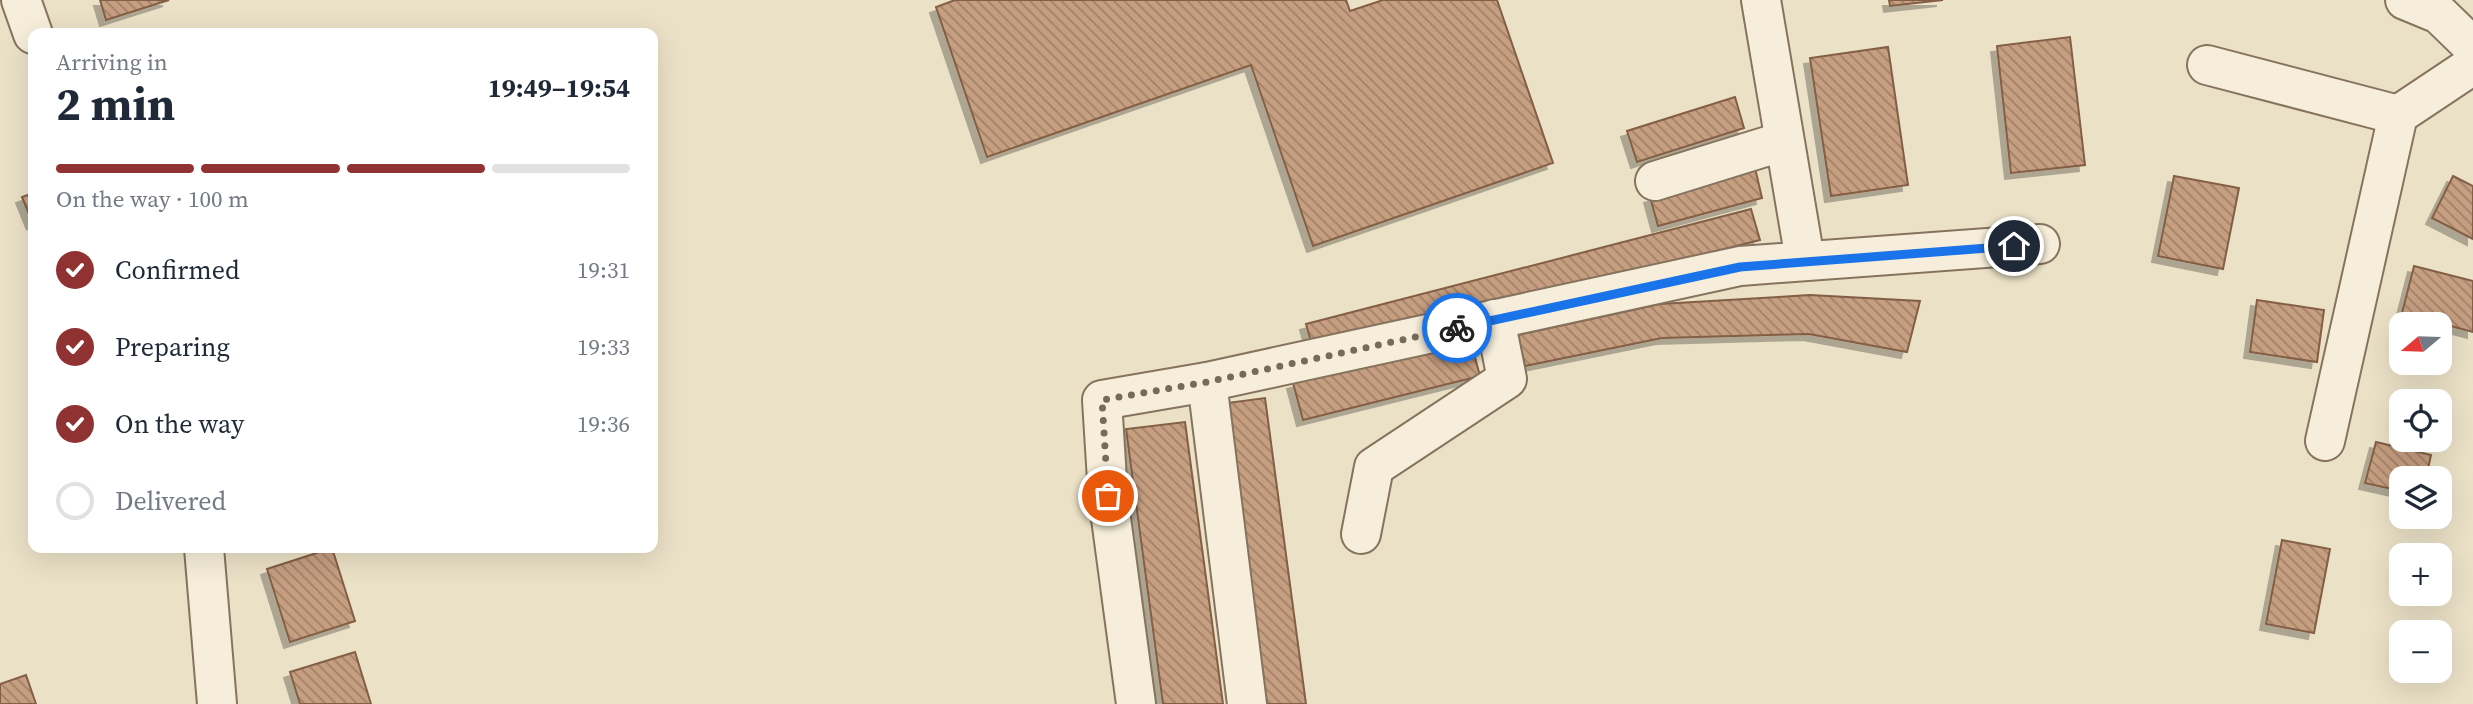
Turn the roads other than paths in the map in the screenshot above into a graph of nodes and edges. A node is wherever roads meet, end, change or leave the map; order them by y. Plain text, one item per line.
1 (21, 0) edge
2 (1761, 0) edge
3 (2405, 0) edge
4 (31, 28) edge
5 (2473, 47) edge
6 (2207, 65) dead end
7 (2473, 65) edge
8 (2398, 115) junction
9 (1784, 141) junction
10 (1655, 181) dead end
11 (2040, 244) dead end
12 (1805, 260) junction
13 (1495, 319) junction
14 (1207, 382) junction
15 (2325, 441) dead end
16 (1361, 534) dead end
17 (204, 553) edge
18 (217, 704) edge
19 (1136, 704) edge
20 (1247, 704) edge

1 - 4 street
2 - 9 street
3 - 5 street
6 - 8 street
7 - 8 street
8 - 15 street
9 - 10 street
9 - 12 street
11 - 12 street
12 - 13 street
13 - 14 street
13 - 16 street
14 - 19 street
14 - 20 street
17 - 18 street

